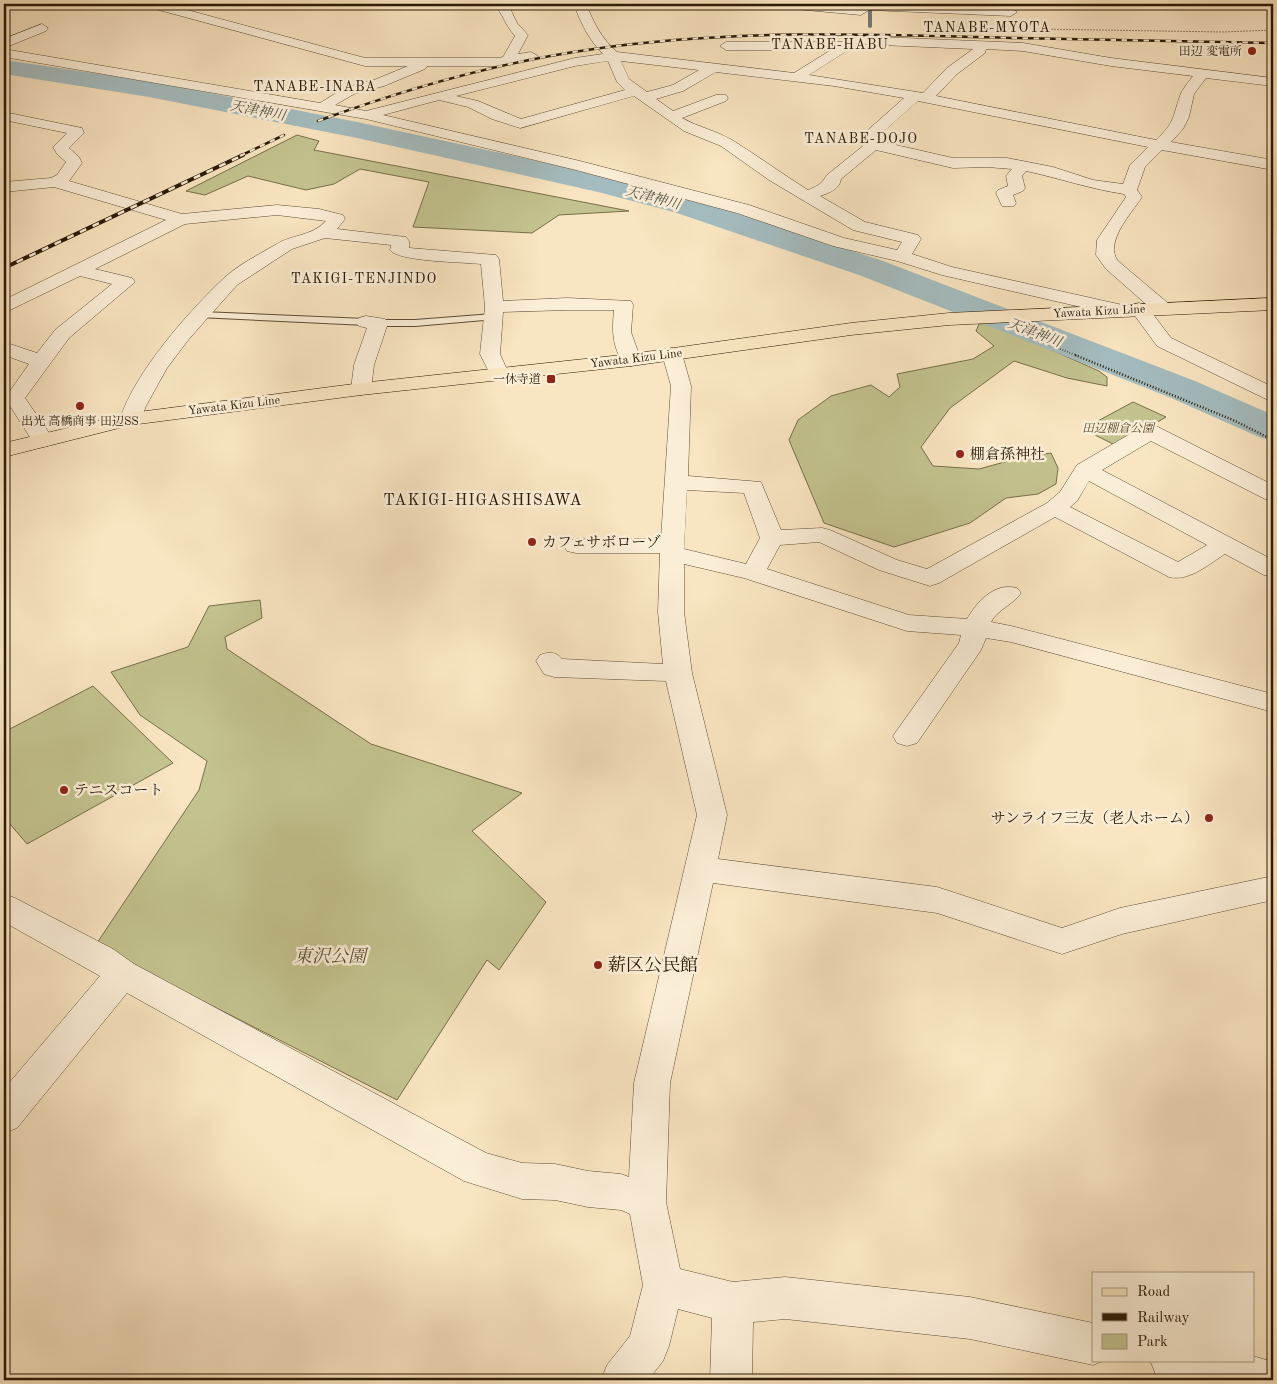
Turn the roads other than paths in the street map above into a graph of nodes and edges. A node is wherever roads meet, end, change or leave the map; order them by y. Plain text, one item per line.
1 (152, 4) edge
2 (500, 4) edge
3 (580, 4) edge
4 (784, 4) edge
5 (870, 5) edge
6 (1015, 8) edge
7 (42, 28) dead end
8 (996, 28) road end
9 (4, 44) edge
10 (601, 45) junction
11 (726, 46) dead end
12 (847, 46) junction
13 (573, 49) dead end
14 (980, 50) dead end
15 (4, 53) edge
16 (544, 54) dead end
17 (613, 56) junction
18 (930, 56) dead end
19 (948, 58) dead end
20 (508, 60) junction
21 (966, 60) junction
22 (430, 61) junction
23 (714, 67) junction
24 (848, 72) dead end
25 (1203, 73) junction
26 (797, 77) junction
27 (834, 82) junction
28 (1273, 82) edge
29 (641, 94) junction
30 (441, 97) junction
31 (921, 97) junction
32 (721, 98) dead end
33 (321, 108) junction
34 (366, 115) junction
35 (4, 116) edge
36 (671, 117) junction
37 (873, 145) junction
38 (1159, 145) junction
39 (1273, 165) edge
40 (1022, 166) junction
41 (55, 182) junction
42 (4, 187) edge
43 (1129, 190) junction
44 (807, 196) junction
45 (1008, 203) dead end
46 (181, 219) junction
47 (324, 233) junction
48 (902, 257) junction
49 (78, 270) junction
50 (1273, 304) edge
51 (4, 307) edge
52 (1162, 308) junction
53 (1130, 309) junction
54 (493, 312) junction
55 (201, 315) junction
56 (372, 323) junction
57 (4, 348) edge
58 (672, 354) junction
59 (631, 360) junction
60 (41, 361) junction
61 (499, 374) junction
62 (361, 389) junction
63 (1273, 395) edge
64 (131, 419) junction
65 (43, 440) junction
66 (4, 450) edge
67 (1085, 470) junction
68 (676, 482) junction
69 (1273, 494) edge
70 (1055, 508) junction
71 (772, 538) junction
72 (1226, 544) junction
73 (576, 546) dead end
74 (672, 551) junction
75 (1273, 570) edge
76 (753, 573) junction
77 (1008, 593) dead end
78 (974, 628) junction
79 (550, 661) dead end
80 (678, 673) junction
81 (1273, 703) edge
82 (907, 736) dead end
83 (700, 869) junction
84 (1273, 888) edge
85 (4, 907) edge
86 (122, 974) junction
87 (4, 1116) edge
88 (647, 1202) junction
89 (663, 1285) junction
90 (733, 1303) junction
91 (1092, 1344) edge
92 (1180, 1362) edge
93 (622, 1380) edge
94 (731, 1380) edge
95 (1266, 1380) edge

1 - 22 street
2 - 20 street
3 - 10 street
4 - 5 street
5 - 6 street
6 - 8 street
7 - 9 street
10 - 13 street
10 - 17 street
11 - 12 street
12 - 18 street
12 - 25 street
12 - 26 street
14 - 21 street
15 - 33 street
16 - 20 street
17 - 23 street
17 - 29 street
17 - 30 street
19 - 21 street
20 - 22 street
21 - 31 street
22 - 33 street
23 - 26 street
23 - 29 street
24 - 27 street
25 - 28 street
25 - 38 street
26 - 27 street
27 - 31 street
29 - 30 street
29 - 36 street
30 - 34 street
31 - 37 street
31 - 38 street
32 - 36 street
33 - 34 street
34 - 48 street
35 - 41 street
36 - 44 street
37 - 40 street
37 - 44 street
38 - 39 street
38 - 43 street
40 - 43 street
40 - 45 street
41 - 42 street
41 - 46 street
43 - 52 street
44 - 48 street
46 - 47 street
46 - 49 street
47 - 54 street
47 - 55 street
48 - 53 street
49 - 51 street
49 - 60 street
50 - 52 main road, Yawata Kizu Line
52 - 53 main road, Yawata Kizu Line
53 - 58 main road, Yawata Kizu Line
53 - 63 street
54 - 56 lane
54 - 59 street
54 - 61 street
55 - 56 lane
55 - 64 street
56 - 62 street
57 - 60 street
58 - 59 main road, Yawata Kizu Line
58 - 68 street
59 - 61 main road, Yawata Kizu Line
60 - 65 street
61 - 62 main road, Yawata Kizu Line
62 - 64 main road, Yawata Kizu Line
64 - 65 main road, Yawata Kizu Line
65 - 66 main road, Yawata Kizu Line
67 - 69 street
67 - 70 street
67 - 72 street
68 - 71 street
68 - 74 street
70 - 71 street
70 - 72 street
71 - 76 street
72 - 75 street
73 - 74 street
74 - 76 street
74 - 80 street
76 - 78 street
77 - 78 street
78 - 81 street
78 - 82 street
79 - 80 street
80 - 83 street
83 - 84 street
83 - 88 street
85 - 86 street
86 - 87 street
86 - 88 street
88 - 89 street
89 - 90 street
89 - 93 street
90 - 91 street
90 - 94 street
92 - 95 street

